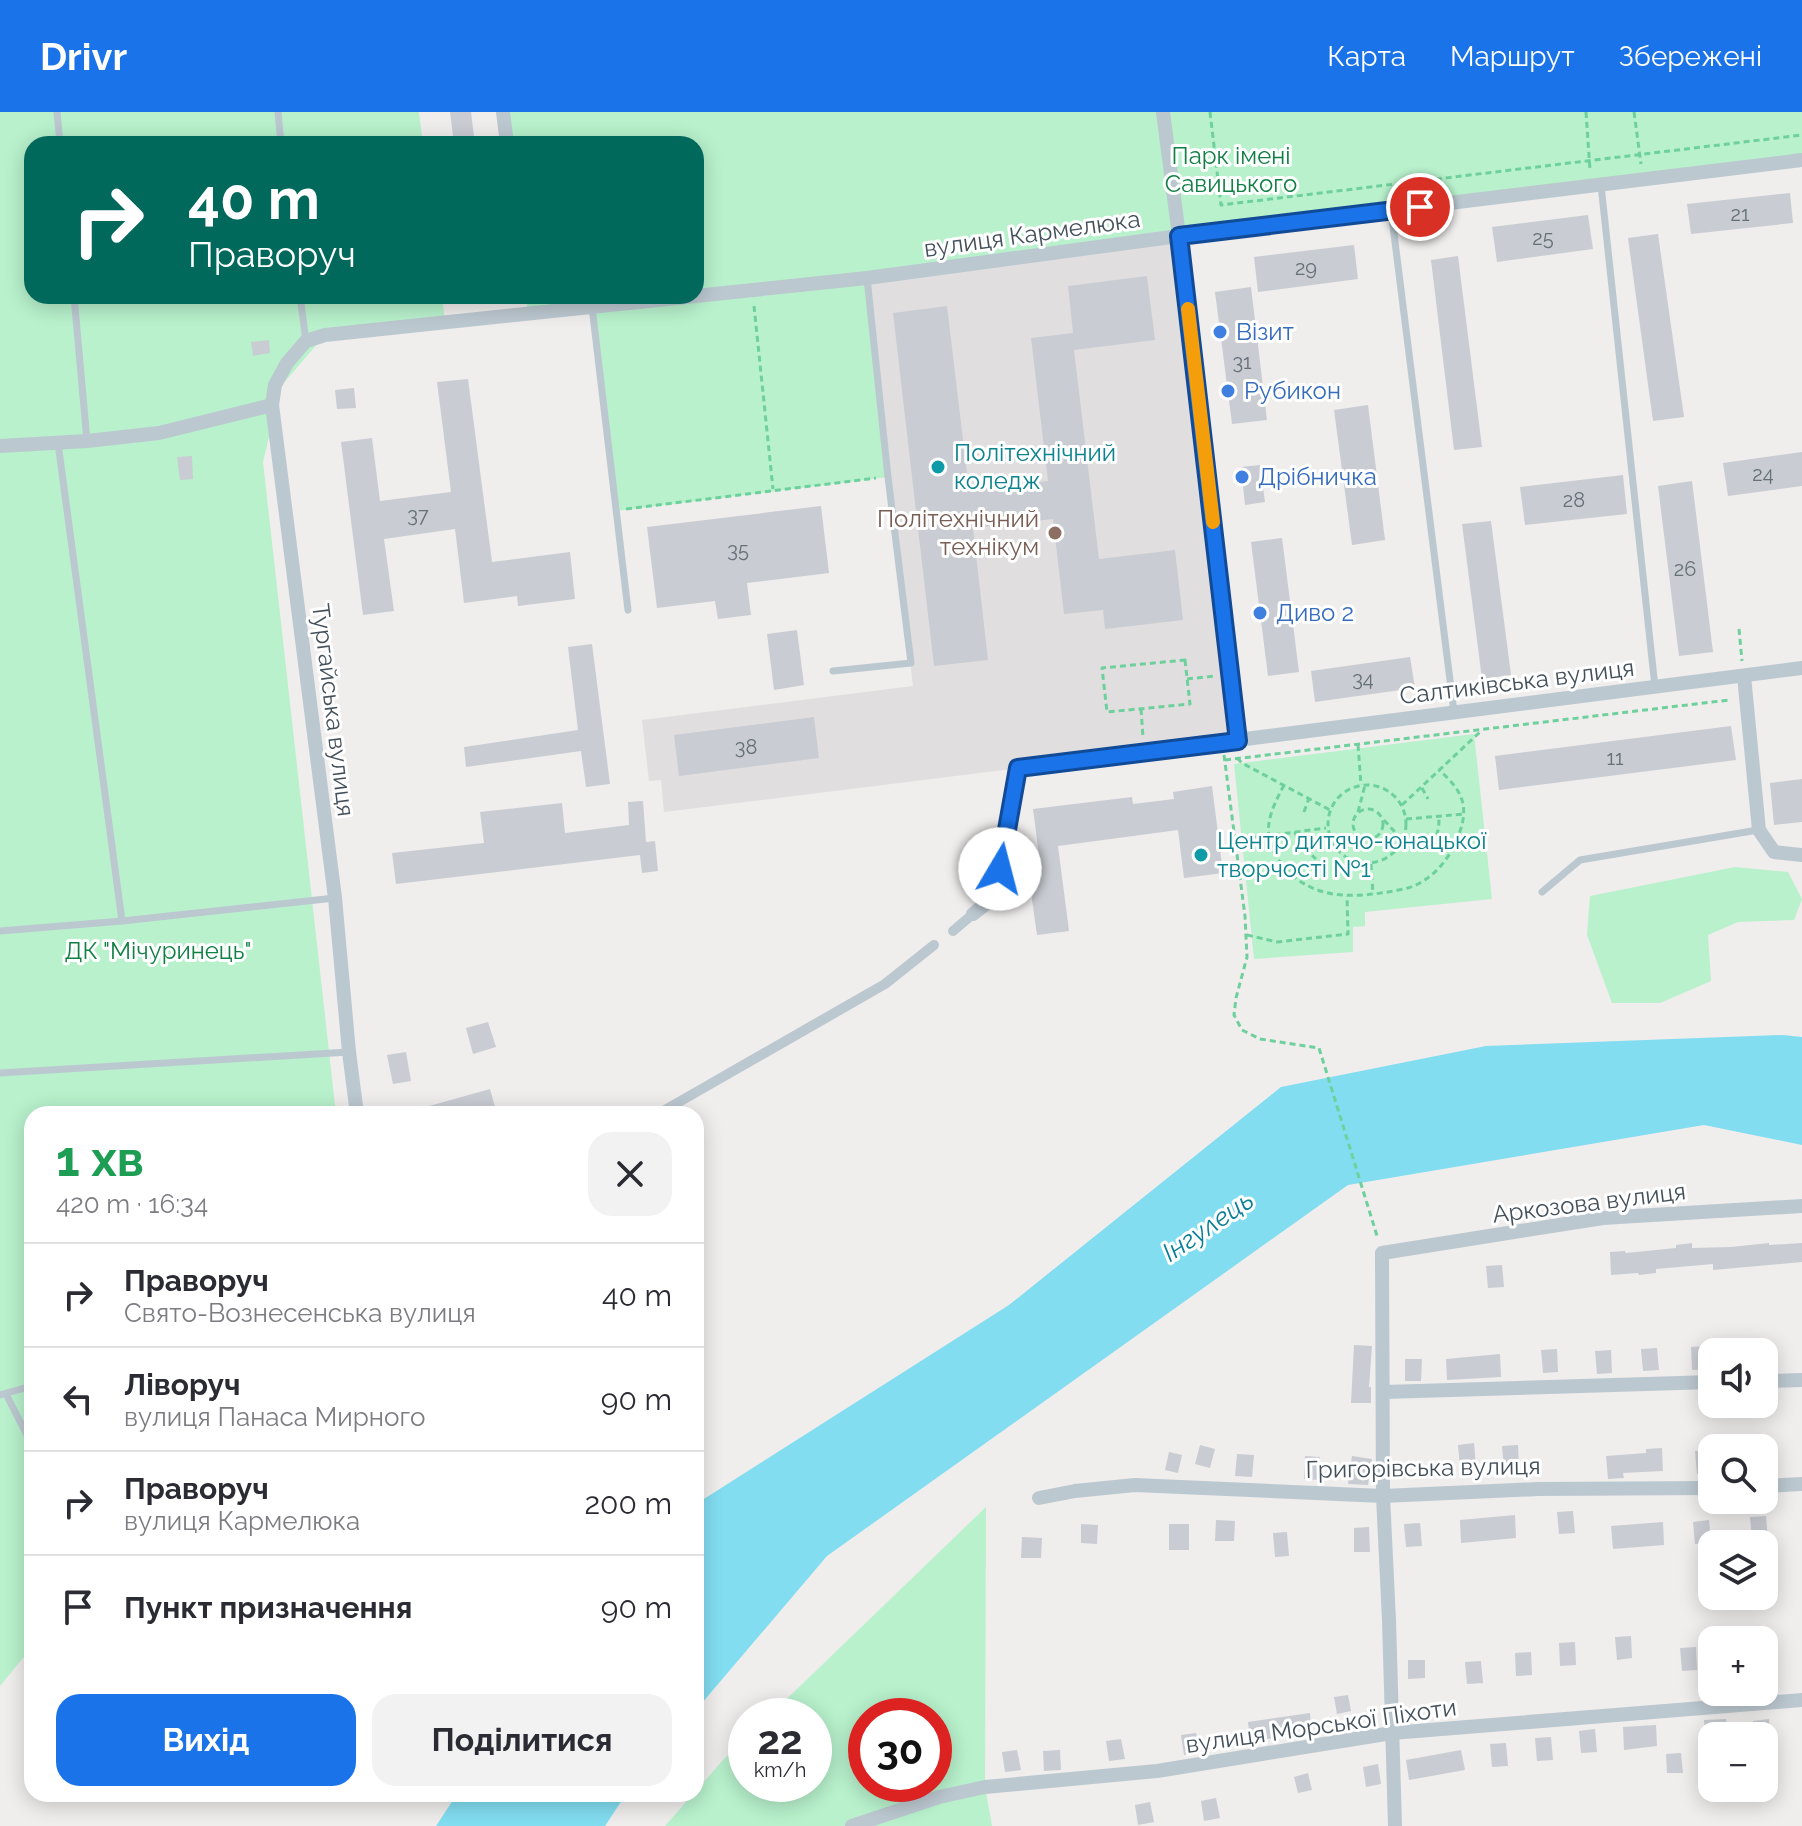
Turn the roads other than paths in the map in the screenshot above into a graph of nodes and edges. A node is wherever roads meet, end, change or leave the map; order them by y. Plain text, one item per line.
1 (57, 112) edge
2 (278, 112) edge
3 (503, 112) edge
4 (1163, 112) edge
5 (59, 136) edge
6 (280, 136) edge
7 (506, 136) edge
8 (1802, 160) edge
9 (1596, 185) junction
10 (1391, 210) junction
11 (1179, 236) junction
12 (867, 278) junction
13 (704, 295) edge
14 (75, 304) edge
15 (301, 304) edge
16 (527, 304) edge
17 (620, 304) edge
18 (592, 307) junction
19 (528, 313) junction
20 (306, 341) junction
21 (272, 405) junction
22 (58, 441) junction
23 (87, 441) junction
24 (0, 446) edge
25 (628, 610) dead end
26 (1802, 668) edge
27 (833, 671) dead end
28 (1744, 676) junction
29 (1655, 687) junction
30 (1454, 712) junction
31 (1238, 741) junction
32 (1759, 830) junction
33 (1802, 855) edge
34 (1542, 892) dead end
35 (335, 898) junction
36 (973, 914) joint
37 (122, 921) junction
38 (0, 931) edge
39 (953, 931) dead end
40 (934, 945) dead end
41 (349, 1052) junction
42 (0, 1073) edge
43 (356, 1106) edge
44 (672, 1106) edge
45 (1802, 1206) edge
46 (1802, 1380) edge
47 (1778, 1381) edge
48 (1698, 1382) edge
49 (24, 1388) edge
50 (1384, 1392) junction
51 (3, 1395) edge
52 (24, 1431) edge
53 (1802, 1484) edge
54 (1778, 1485) edge
55 (1698, 1488) edge
56 (1383, 1496) junction
57 (1039, 1498) dead end
58 (1802, 1700) edge
59 (1392, 1733) junction
60 (852, 1826) edge
61 (1395, 1826) edge

1 - 5 lane
2 - 6 lane
3 - 7 street
4 - 11 street
8 - 9 street, вулиця Кармелюка
9 - 10 street, вулиця Кармелюка
9 - 29 lane
10 - 11 street, вулиця Кармелюка
10 - 30 lane
11 - 12 street, вулиця Кармелюка
11 - 31 street
12 - 13 street, вулиця Кармелюка
12 - 27 lane
14 - 23 lane
15 - 20 lane
16 - 19 street
17 - 18 street, вулиця Кармелюка
18 - 19 street, вулиця Кармелюка
18 - 25 lane
19 - 20 street, вулиця Кармелюка
20 - 21 street, Тургайська вулиця
21 - 23 street
21 - 35 street, Тургайська вулиця
22 - 23 street
22 - 24 street
22 - 37 lane
26 - 28 street, Салтиківська вулиця
28 - 29 street, Салтиківська вулиця
28 - 32 street
29 - 30 street, Салтиківська вулиця
30 - 31 street, Салтиківська вулиця
31 - 36 street, Салтиківська вулиця
32 - 33 street
32 - 34 lane
35 - 37 lane
35 - 41 street, Тургайська вулиця
36 - 39 street
37 - 38 lane
40 - 44 street
41 - 42 lane
41 - 43 street, Тургайська вулиця
45 - 50 street, Аркозова вулиця
46 - 47 street
48 - 50 street
49 - 51 lane
50 - 56 street
51 - 52 lane
53 - 54 street
55 - 56 street, Григорівська вулиця
56 - 57 street, Григорівська вулиця
56 - 59 street
58 - 59 street, вулиця Морської Піхоти
59 - 60 street, вулиця Морської Піхоти
59 - 61 street

